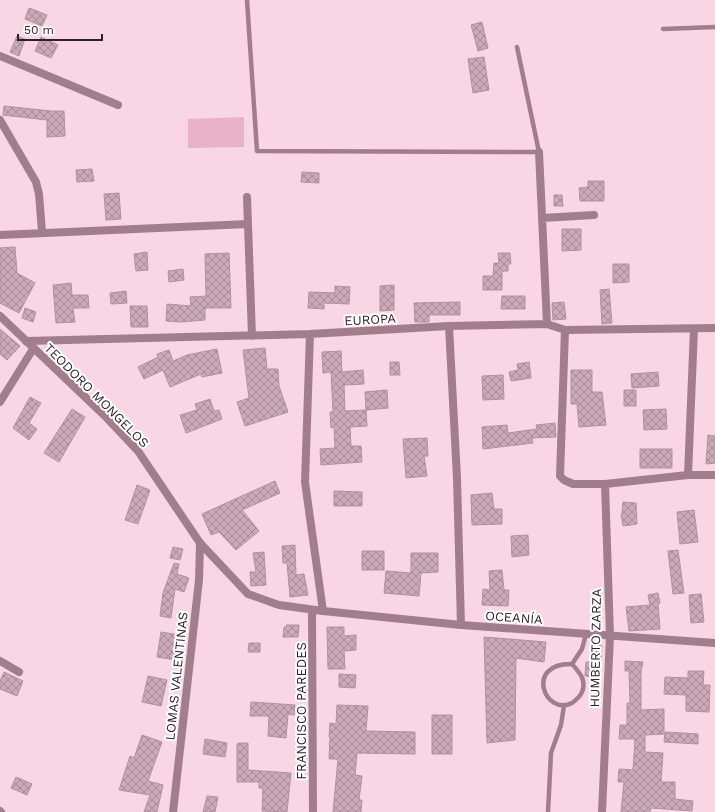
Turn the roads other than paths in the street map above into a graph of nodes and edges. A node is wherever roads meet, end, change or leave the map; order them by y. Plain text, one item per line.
1 (246, 0) edge
2 (715, 27) edge
3 (663, 29) dead end
4 (517, 47) dead end
5 (0, 56) edge
6 (118, 105) dead end
7 (0, 120) edge
8 (539, 152) junction
9 (247, 197) dead end
10 (594, 215) dead end
11 (542, 218) junction
12 (248, 224) junction
13 (42, 232) junction
14 (0, 235) edge
15 (0, 316) edge
16 (547, 324) junction
17 (449, 326) junction
18 (715, 328) edge
19 (694, 329) junction
20 (565, 330) junction
21 (310, 334) junction
22 (252, 336) junction
23 (26, 341) junction
24 (33, 348) junction
25 (0, 402) edge
26 (715, 475) edge
27 (688, 476) junction
28 (606, 484) junction
29 (200, 543) junction
30 (312, 610) junction
31 (323, 611) junction
32 (462, 625) junction
33 (586, 634) junction
34 (610, 636) junction
35 (715, 643) edge
36 (0, 661) edge
37 (572, 664) junction
38 (19, 672) dead end
39 (564, 706) junction
40 (173, 812) edge
41 (313, 812) edge
42 (548, 812) edge
43 (602, 812) edge

1 - 8 lane
2 - 3 lane
4 - 8 lane
5 - 6 street
7 - 13 street
8 - 11 street
9 - 12 street
10 - 11 street
11 - 16 street
12 - 13 street
12 - 22 street
13 - 14 street
15 - 23 street, TEODORO MONGELOS
16 - 17 street, EUROPA
16 - 20 street, EUROPA
17 - 21 street, EUROPA
17 - 32 street
18 - 19 street, EUROPA
19 - 20 street, EUROPA
19 - 27 street
20 - 28 street
21 - 22 street, EUROPA
21 - 31 street
22 - 23 street, EUROPA
23 - 24 street, TEODORO MONGELOS
24 - 25 street
24 - 29 street, TEODORO MONGELOS
26 - 27 street
27 - 28 street
28 - 34 street, HUMBERTO ZARZA
29 - 30 street, TEODORO MONGELOS
29 - 40 street, LOMAS VALENTINAS
30 - 31 street, OCEANÍA
30 - 41 street, FRANCISCO PAREDES
31 - 32 street, OCEANÍA
32 - 33 street, OCEANÍA
33 - 34 street, OCEANÍA
33 - 37 lane
34 - 35 street, OCEANÍA
34 - 43 street, HUMBERTO ZARZA
36 - 38 street
37 - 39 lane
37 - 39 lane
39 - 42 lane

